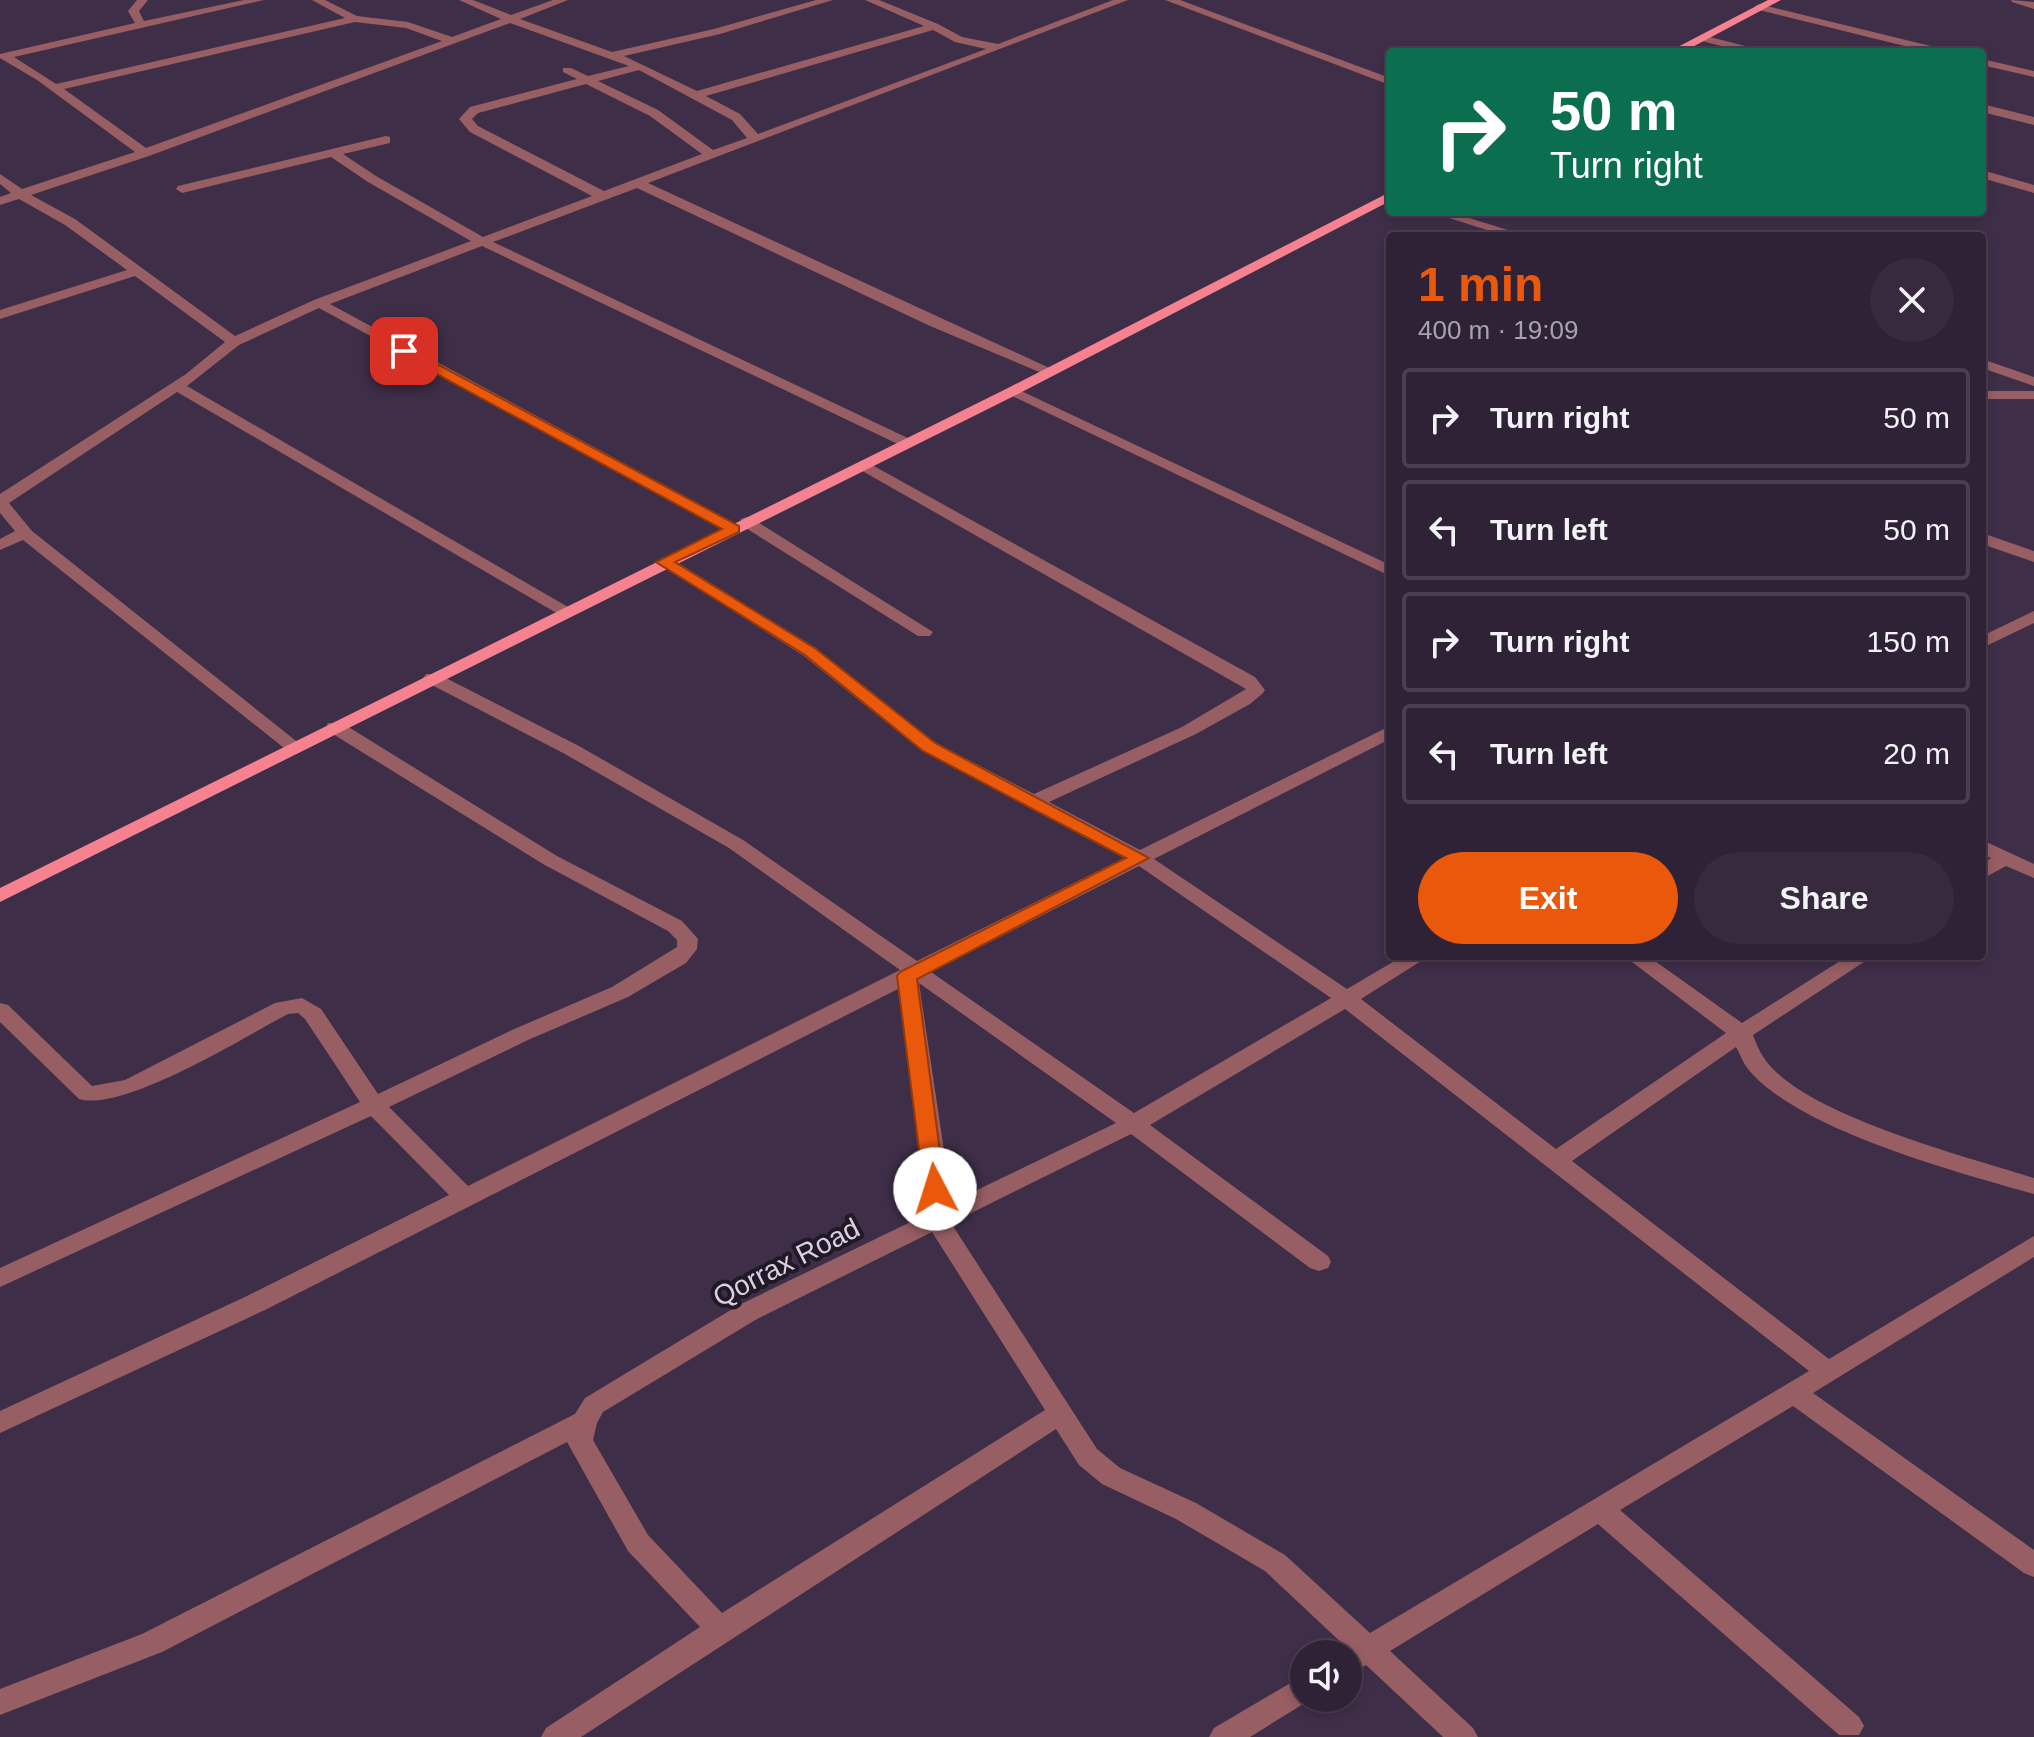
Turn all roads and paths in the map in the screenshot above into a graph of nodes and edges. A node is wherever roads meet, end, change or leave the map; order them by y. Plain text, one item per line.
1 (143, 0) edge
2 (259, 0) edge
3 (317, 0) edge
4 (464, 0) edge
5 (563, 0) edge
6 (828, 0) edge
7 (870, 0) edge
8 (1123, 0) edge
9 (1776, 0) edge
10 (2016, 0) edge
11 (1177, 1) edge
12 (2034, 6) edge
13 (1759, 7) junction
14 (355, 19) junction
15 (509, 20) junction
16 (141, 25) junction
17 (934, 26) junction
18 (1702, 38) junction
19 (453, 41) junction
20 (999, 48) junction
21 (1682, 48) edge
22 (1741, 48) edge
23 (1927, 48) edge
24 (612, 55) junction
25 (1, 56) edge
26 (1986, 63) edge
27 (640, 66) junction
28 (567, 70) dead end
29 (2034, 74) edge
30 (587, 80) junction
31 (1386, 80) edge
32 (53, 88) junction
33 (697, 95) junction
34 (1986, 109) edge
35 (2034, 121) edge
36 (757, 138) junction
37 (386, 140) dead end
38 (331, 151) junction
39 (145, 153) junction
40 (710, 154) junction
41 (1986, 175) edge
42 (0, 178) edge
43 (637, 183) junction
44 (182, 189) dead end
45 (2034, 189) edge
46 (20, 194) junction
47 (603, 196) junction
48 (1386, 199) edge
49 (0, 201) edge
50 (1450, 216) edge
51 (1506, 232) edge
52 (481, 241) junction
53 (134, 272) junction
54 (319, 303) junction
55 (0, 315) edge
56 (234, 342) junction
57 (1986, 364) edge
58 (1049, 371) junction
59 (2034, 382) edge
60 (177, 386) junction
61 (1013, 391) junction
62 (1986, 395) edge
63 (2034, 395) edge
64 (907, 443) junction
65 (863, 465) junction
66 (740, 526) junction
67 (24, 533) junction
68 (1986, 539) edge
69 (0, 545) edge
70 (2034, 557) edge
71 (664, 562) junction
72 (1386, 569) edge
73 (566, 611) junction
74 (2034, 616) edge
75 (924, 632) dead end
76 (1986, 641) edge
77 (432, 678) junction
78 (335, 727) junction
79 (1386, 734) edge
80 (296, 748) junction
81 (1035, 801) junction
82 (1986, 848) edge
83 (1140, 858) junction
84 (2004, 858) junction
85 (1986, 870) edge
86 (2034, 872) edge
87 (0, 896) edge
88 (1412, 960) edge
89 (1640, 960) edge
90 (1857, 960) edge
91 (912, 974) junction
92 (1347, 999) junction
93 (0, 1010) edge
94 (1741, 1033) junction
95 (374, 1105) junction
96 (1133, 1124) junction
97 (1556, 1161) junction
98 (2034, 1186) edge
99 (466, 1198) junction
100 (937, 1220) junction
101 (2034, 1245) edge
102 (1319, 1262) dead end
103 (0, 1278) edge
104 (1828, 1372) junction
105 (1794, 1393) junction
106 (1058, 1415) junction
107 (584, 1421) junction
108 (0, 1423) edge
109 (1600, 1509) junction
110 (2034, 1565) edge
111 (720, 1629) junction
112 (1345, 1640) edge
113 (1362, 1653) edge
114 (1362, 1657) edge
115 (1290, 1697) edge
116 (0, 1702) edge
117 (1849, 1726) dead end
118 (556, 1737) edge
119 (1224, 1737) edge
120 (1463, 1737) edge

1 - 16 street
2 - 16 street
3 - 14 street
4 - 15 street
5 - 15 street
6 - 24 street
7 - 17 street
8 - 20 street
9 - 13 main road
10 - 12 street
11 - 31 street
13 - 18 main road
13 - 23 street
14 - 19 street
14 - 32 street
15 - 19 street
15 - 24 street
16 - 25 street
17 - 20 street
17 - 33 street
18 - 21 main road
18 - 22 street
19 - 39 street
20 - 36 street
24 - 27 street
25 - 32 street
26 - 29 street
27 - 30 street
27 - 33 street
28 - 30 street
30 - 40 street
30 - 47 street
32 - 39 street
33 - 36 street
34 - 35 street
36 - 40 street
37 - 38 street
38 - 44 street
38 - 52 street
39 - 46 street
40 - 43 street
41 - 45 street
42 - 46 street
43 - 47 street
43 - 58 street
46 - 49 street
46 - 53 street
47 - 52 street
48 - 58 main road
50 - 51 street
52 - 54 street
52 - 64 street
53 - 55 street
53 - 56 street
54 - 56 street
54 - 66 street
56 - 60 street
57 - 59 street
58 - 61 main road
60 - 67 street
60 - 73 street
61 - 64 main road
61 - 72 street
62 - 63 street
64 - 65 main road
65 - 66 main road
65 - 81 street
66 - 71 main road
66 - 75 street
67 - 69 street
67 - 80 street
68 - 70 street
71 - 73 main road
71 - 81 street
73 - 77 main road
74 - 76 street
77 - 78 main road
77 - 91 street
78 - 80 main road
78 - 95 street
79 - 83 street
80 - 87 main road
81 - 83 street
82 - 84 street
83 - 91 street
83 - 92 street
84 - 85 street
84 - 86 street
88 - 92 street, Qorrax Road
89 - 94 street
90 - 94 street
91 - 96 street
91 - 99 street
91 - 100 street
92 - 96 street, Qorrax Road
92 - 97 street
93 - 95 street
94 - 97 street
94 - 98 street
95 - 99 street
95 - 103 street
96 - 100 street, Qorrax Road
96 - 102 street
97 - 104 street
99 - 108 street
100 - 106 street
100 - 107 street, Qorrax Road
101 - 104 street
104 - 105 street
105 - 109 street
105 - 110 street
106 - 111 street
106 - 112 street
107 - 111 street
107 - 116 street, Qorrax Road
109 - 113 street
109 - 117 street
111 - 118 street
114 - 120 street
115 - 119 street

